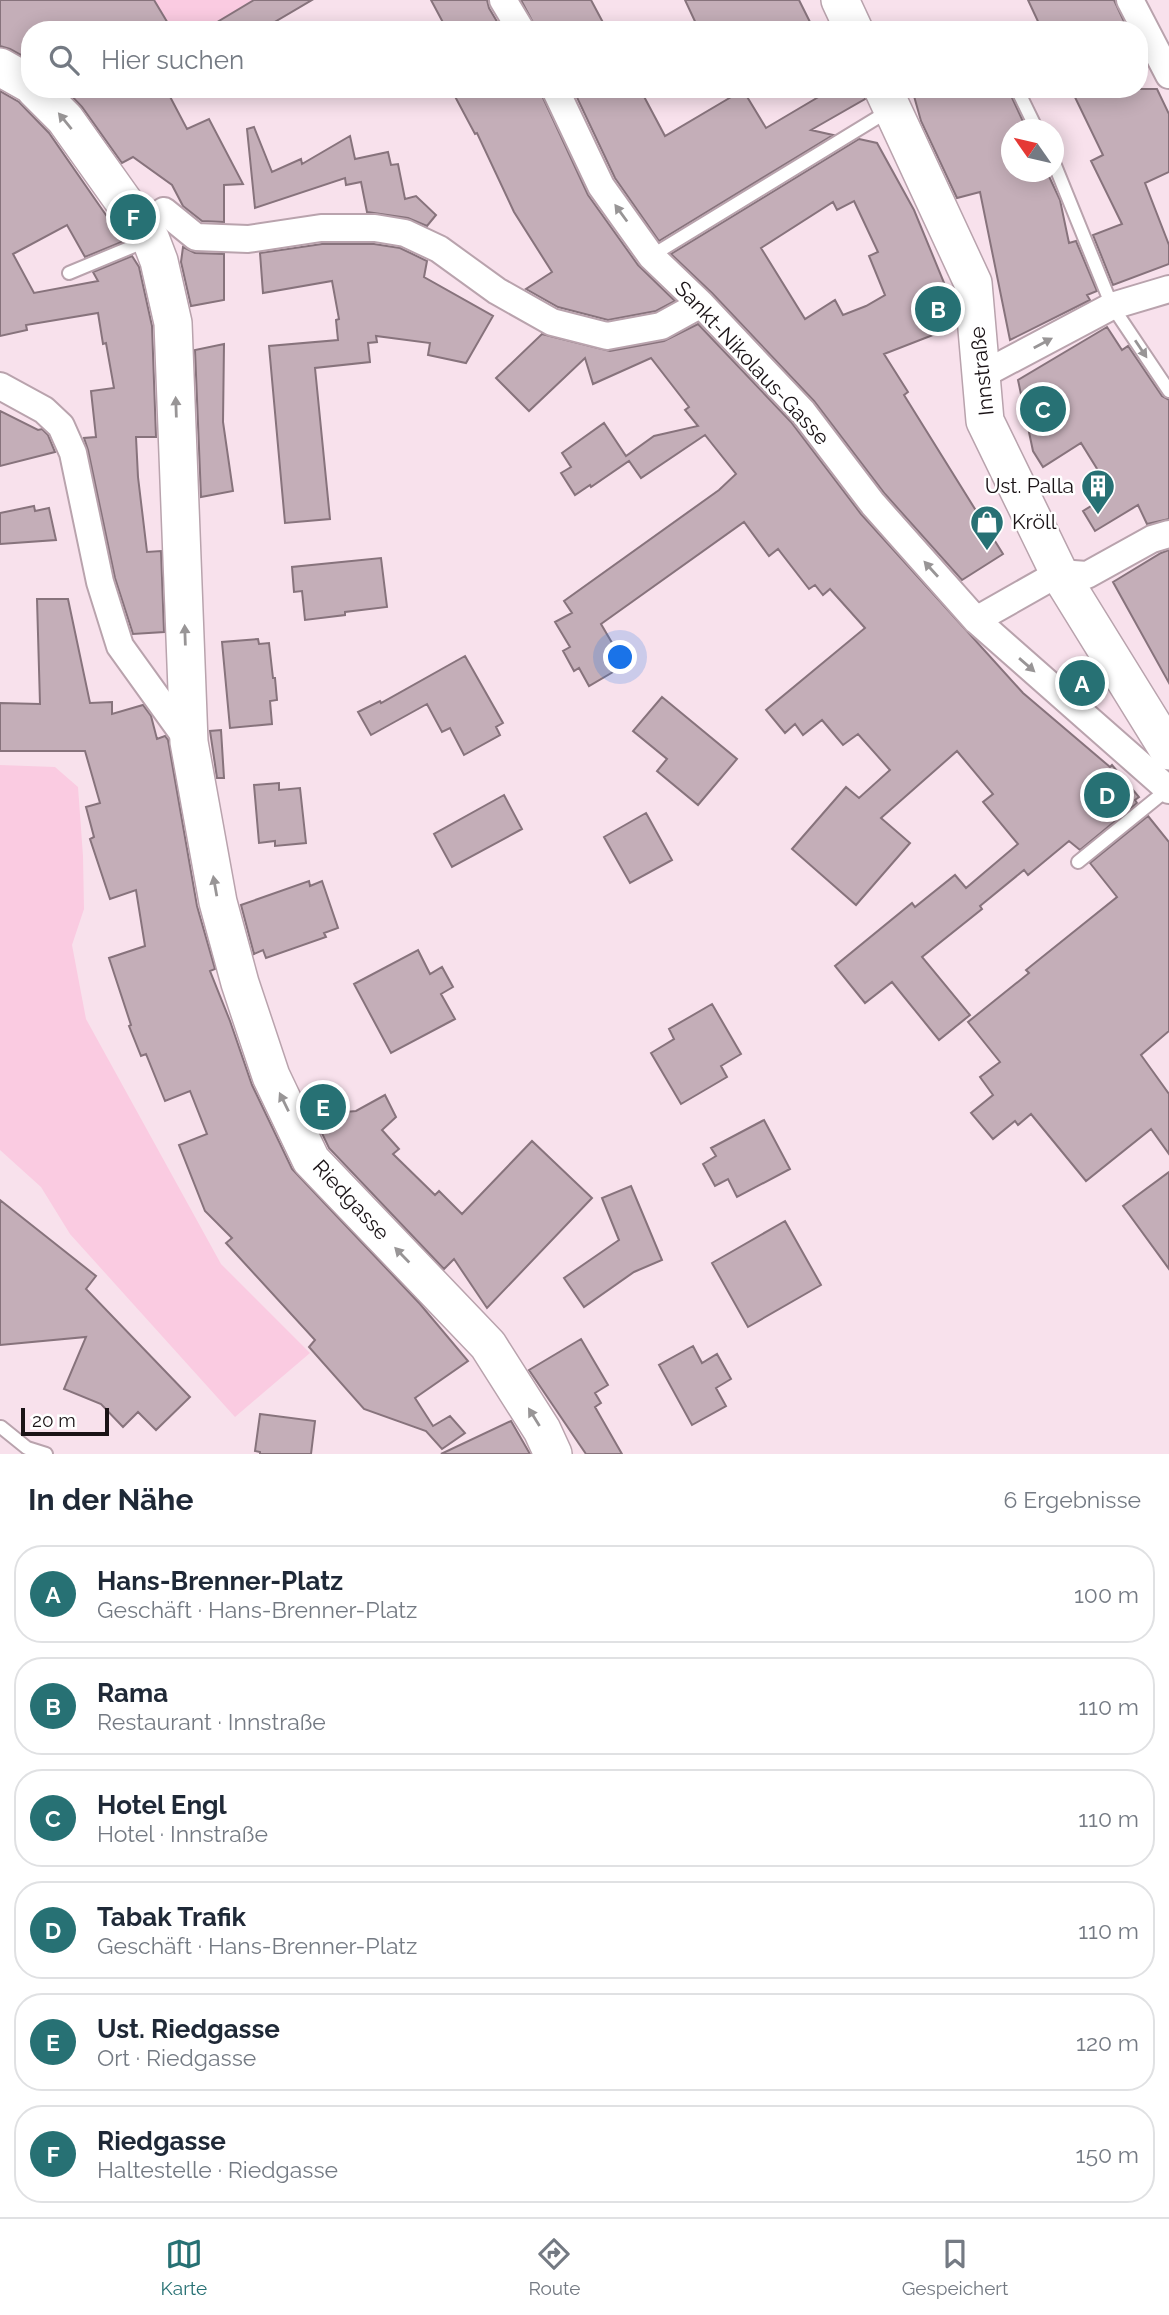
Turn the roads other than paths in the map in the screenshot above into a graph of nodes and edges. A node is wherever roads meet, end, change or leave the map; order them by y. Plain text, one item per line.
1 (503, 0) edge
2 (840, 0) edge
3 (1130, 0) edge
4 (516, 21) edge
5 (850, 21) edge
6 (1141, 21) edge
7 (1148, 35) edge
8 (0, 66) edge
9 (1169, 75) edge
10 (21, 79) edge
11 (44, 98) edge
12 (559, 98) edge
13 (1021, 98) edge
14 (888, 99) edge
15 (1032, 119) edge
16 (1062, 182) edge
17 (157, 225) junction
18 (651, 256) junction
19 (69, 273) dead end
20 (1169, 289) edge
21 (701, 304) junction
22 (1112, 306) junction
23 (982, 375) junction
24 (0, 386) edge
25 (1169, 391) edge
26 (1169, 534) edge
27 (1059, 573) junction
28 (976, 620) junction
29 (190, 742) junction
30 (1169, 751) edge
31 (1168, 790) edge
32 (1078, 862) dead end
33 (1, 1427) edge
34 (46, 1454) edge
35 (553, 1454) edge

1 - 4 street
2 - 5 street
3 - 6 street
7 - 9 street
8 - 10 street
17 -> 11 street, Riedgasse
18 -> 12 street, Sankt-Nikolaus-Gasse
13 - 15 lane
14 - 18 lane
14 - 23 street, Innstraße
16 - 22 lane
17 - 19 lane
17 - 21 street
29 -> 17 street, Riedgasse
18 - 21 street, Sankt-Nikolaus-Gasse
20 - 22 street
28 -> 21 street, Sankt-Nikolaus-Gasse
23 -> 22 street
22 -> 25 lane
23 - 27 street, Innstraße
24 - 29 street, Riedgasse
26 - 27 street
27 - 28 street
27 - 30 street, Innstraße
28 -> 31 street, Sankt-Nikolaus-Gasse
35 -> 29 street, Riedgasse
31 - 32 lane
33 - 34 lane

